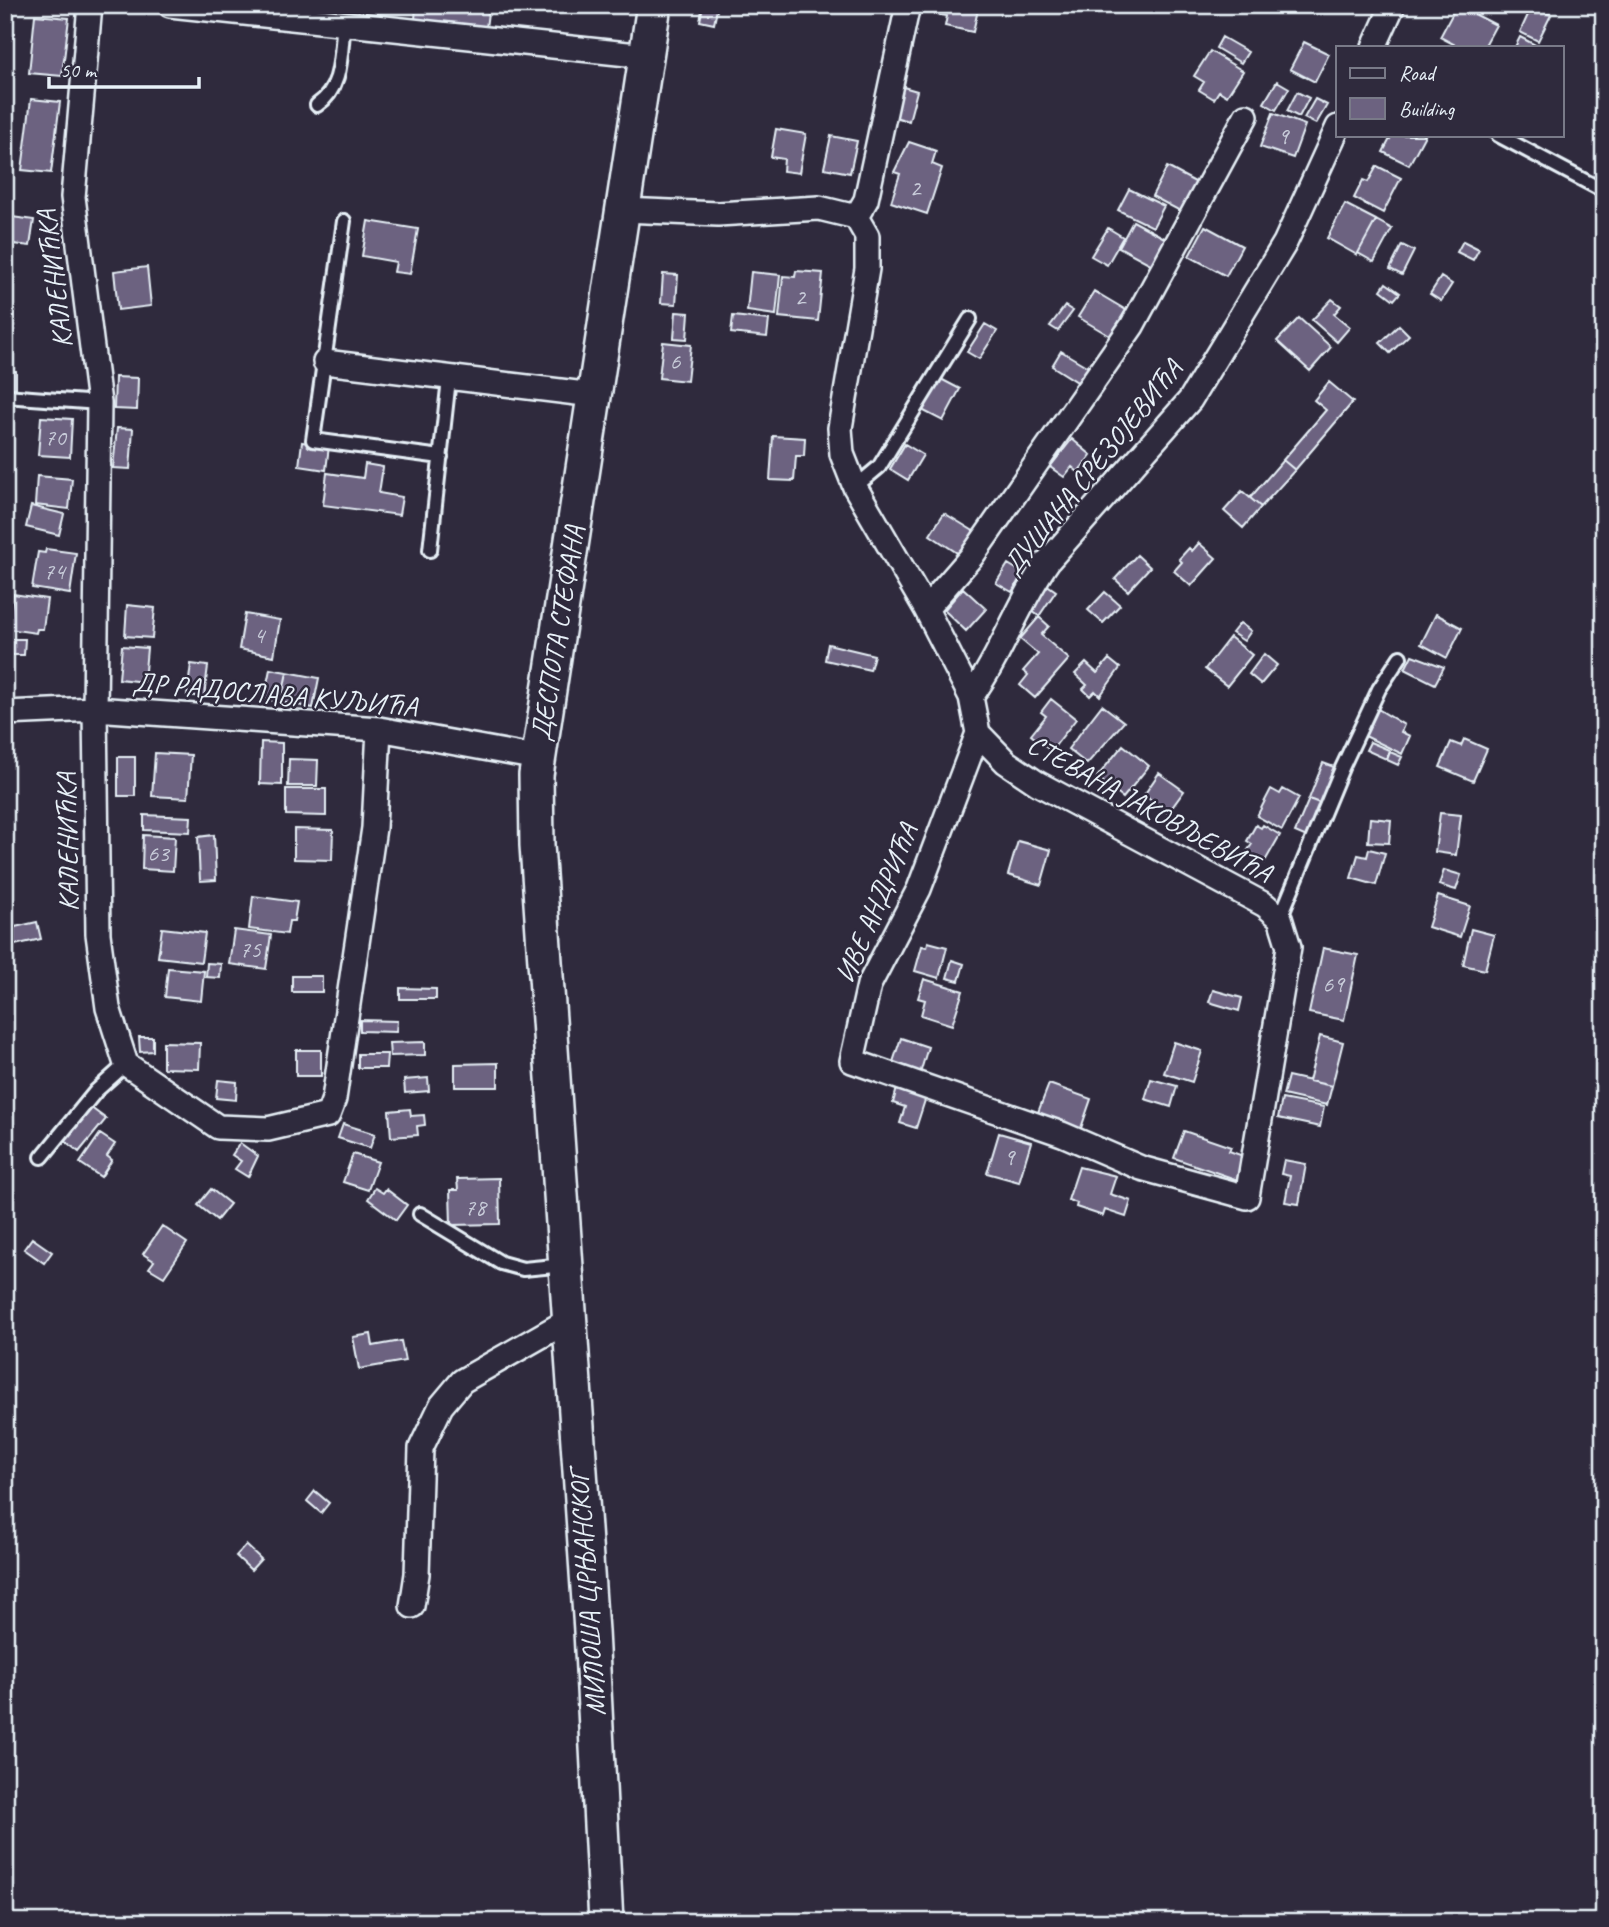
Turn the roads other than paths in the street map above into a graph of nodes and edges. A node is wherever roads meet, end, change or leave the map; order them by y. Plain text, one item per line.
1 (90, 5) edge
2 (170, 5) edge
3 (654, 5) edge
4 (908, 5) edge
5 (1393, 5) edge
6 (372, 15) edge
7 (344, 23) junction
8 (1374, 46) edge
9 (646, 56) junction
10 (317, 105) dead end
11 (1246, 116) dead end
12 (1336, 131) edge
13 (1500, 136) edge
14 (1604, 191) edge
15 (623, 210) junction
16 (856, 217) junction
17 (344, 221) dead end
18 (970, 319) dead end
19 (325, 362) junction
20 (449, 379) junction
21 (5, 396) edge
22 (593, 396) junction
23 (99, 403) junction
24 (441, 457) junction
25 (855, 486) junction
26 (430, 550) dead end
27 (926, 609) junction
28 (1400, 657) dead end
29 (971, 697) junction
30 (95, 709) junction
31 (5, 713) edge
32 (379, 729) junction
33 (978, 733) junction
34 (538, 758) junction
35 (1280, 918) junction
36 (126, 1064) junction
37 (41, 1157) dead end
38 (1247, 1196) joint
39 (420, 1214) dead end
40 (565, 1265) junction
41 (569, 1320) junction
42 (412, 1606) dead end
43 (606, 1922) edge

1 - 23 street, КАЛЕНИЋКА
2 - 7 street
3 - 9 main road, ДЕСПОТА СТЕФАНА
4 - 16 street
5 - 8 street
6 - 7 street
6 - 9 street
7 - 10 lane
9 - 15 main road, ДЕСПОТА СТЕФАНА
11 - 27 street
12 - 29 street, ДУШАНА СРЕЗОЈЕВИЋА
13 - 14 lane
15 - 16 street
15 - 22 main road, ДЕСПОТА СТЕФАНА
16 - 25 street
17 - 19 lane
18 - 25 lane
19 - 20 street
19 - 24 lane
20 - 22 street
20 - 24 lane
21 - 23 lane
22 - 34 main road, ДЕСПОТА СТЕФАНА
23 - 30 street, КАЛЕНИЋКА
24 - 26 lane
25 - 27 street
27 - 29 street
28 - 35 lane
29 - 33 street
30 - 31 street, ДР РАДОСЛАВА КУЉИЋА
30 - 32 street, ДР РАДОСЛАВА КУЉИЋА
30 - 36 street, КАЛЕНИЋКА
32 - 34 street, ДР РАДОСЛАВА КУЉИЋА
32 - 36 street
33 - 35 street, СТЕВАНА ЈАКОВЉЕВИЋА
33 - 38 street, ИВЕ АНДРИЋА
34 - 40 main road, ДЕСПОТА СТЕФАНА
35 - 38 street, СТЕВАНА ЈАКОВЉЕВИЋА
36 - 37 lane
39 - 40 lane
40 - 41 main road, МИЛОША ЦРЊАНСКОГ
41 - 42 street
41 - 43 main road, МИЛОША ЦРЊАНСКОГ

